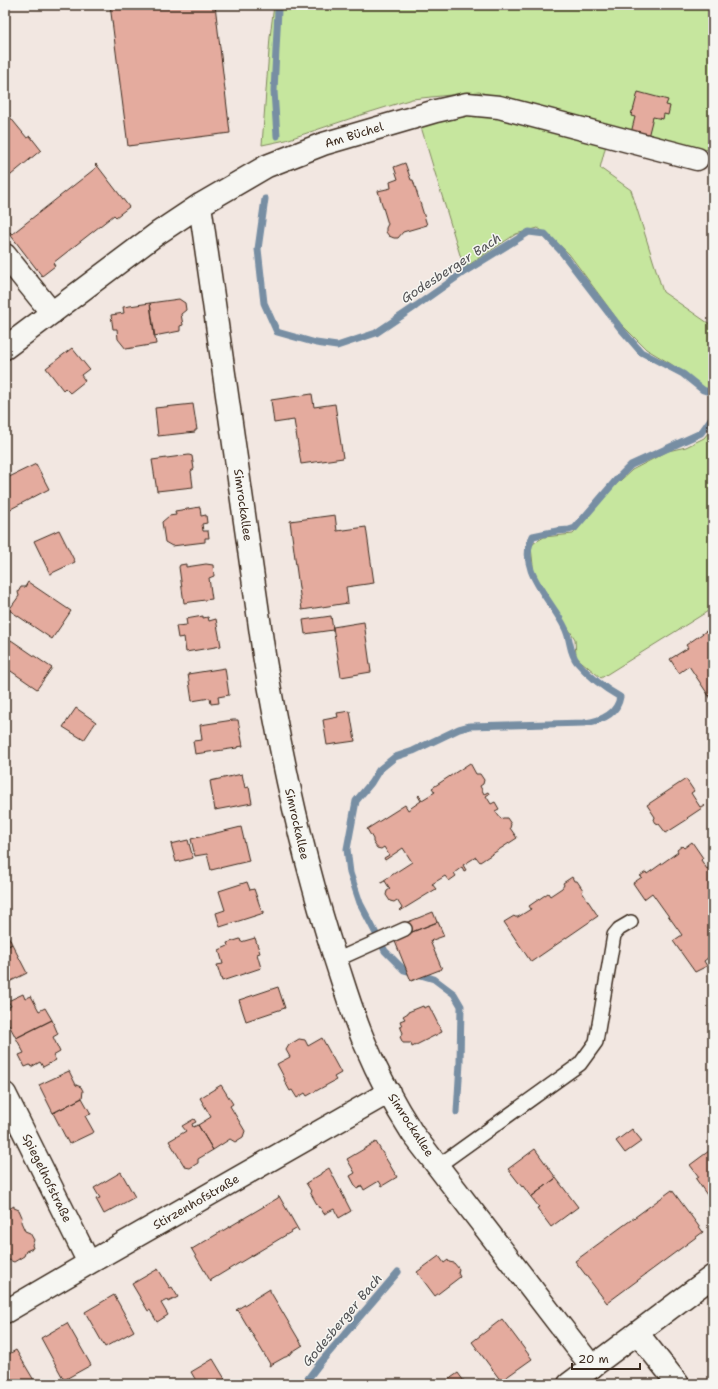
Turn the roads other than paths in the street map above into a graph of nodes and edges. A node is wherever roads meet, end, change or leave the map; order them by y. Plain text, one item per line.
1 (697, 159) dead end
2 (200, 205) junction
3 (5, 255) edge
4 (52, 313) junction
5 (5, 348) edge
6 (631, 922) dead end
7 (405, 929) dead end
8 (336, 960) junction
9 (389, 1092) junction
10 (5, 1094) edge
11 (438, 1166) junction
12 (89, 1263) junction
13 (713, 1276) edge
14 (5, 1312) edge
15 (638, 1334) junction
16 (592, 1367) junction
17 (569, 1384) edge
18 (678, 1384) edge

1 - 2 street, Am Büchel
2 - 4 street, Am Büchel
2 - 8 street, Simrockallee
3 - 4 street
4 - 5 street, Am Büchel
6 - 11 lane
7 - 8 lane
8 - 9 street, Simrockallee
9 - 11 street, Simrockallee
9 - 12 street, Stirzenhofstraße
10 - 12 street, Spiegelhofstraße
11 - 16 street, Simrockallee
12 - 14 street, Stirzenhofstraße
13 - 15 street
15 - 16 street
15 - 18 street
16 - 17 street

